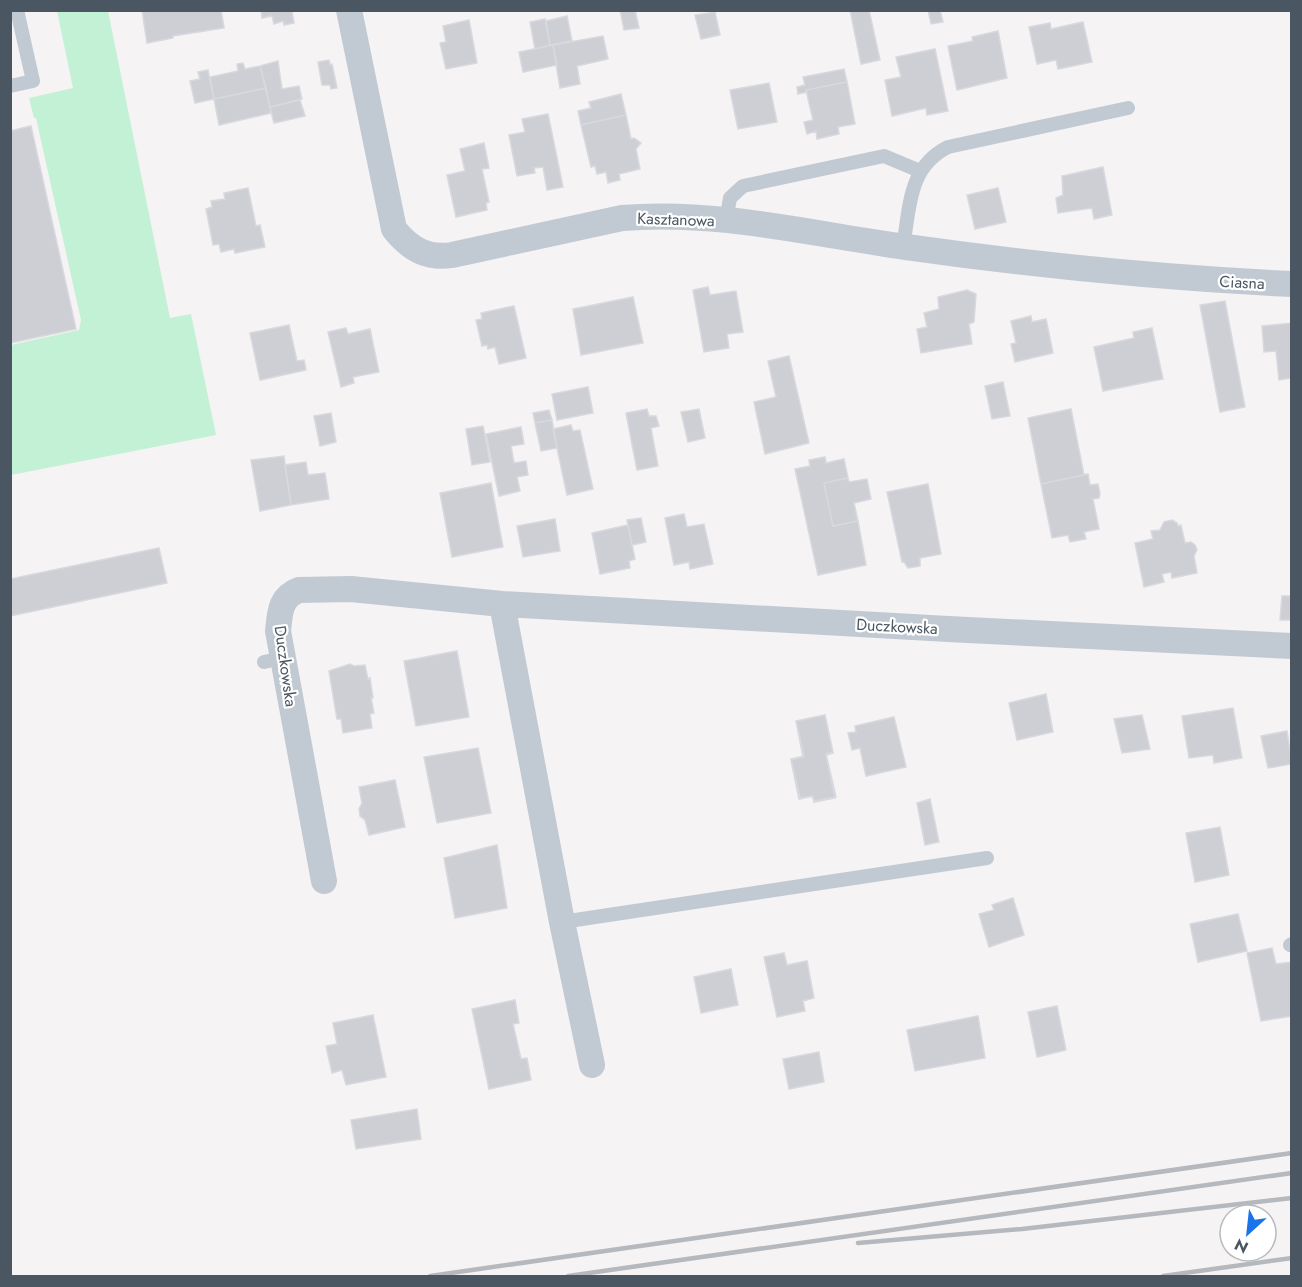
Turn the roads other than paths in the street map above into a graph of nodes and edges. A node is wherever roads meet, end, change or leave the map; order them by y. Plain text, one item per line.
1 (349, 10) edge
2 (17, 11) edge
3 (10, 12) edge
4 (10, 86) edge
5 (1128, 108) dead end
6 (920, 171) junction
7 (726, 221) junction
8 (903, 247) junction
9 (1192, 278) joint
10 (1292, 284) edge
11 (502, 604) junction
12 (1292, 646) edge
13 (987, 858) dead end
14 (324, 881) dead end
15 (562, 922) junction
16 (592, 1065) dead end

1 - 7 street, Kasztanowa
2 - 3 lane
2 - 4 lane
5 - 6 lane
6 - 7 lane
6 - 8 lane
7 - 8 street, Kasztanowa
8 - 9 street, Kasztanowa
9 - 10 street, Ciasna
11 - 12 street, Duczkowska
11 - 14 street, Duczkowska
11 - 15 street
13 - 15 lane
15 - 16 street

